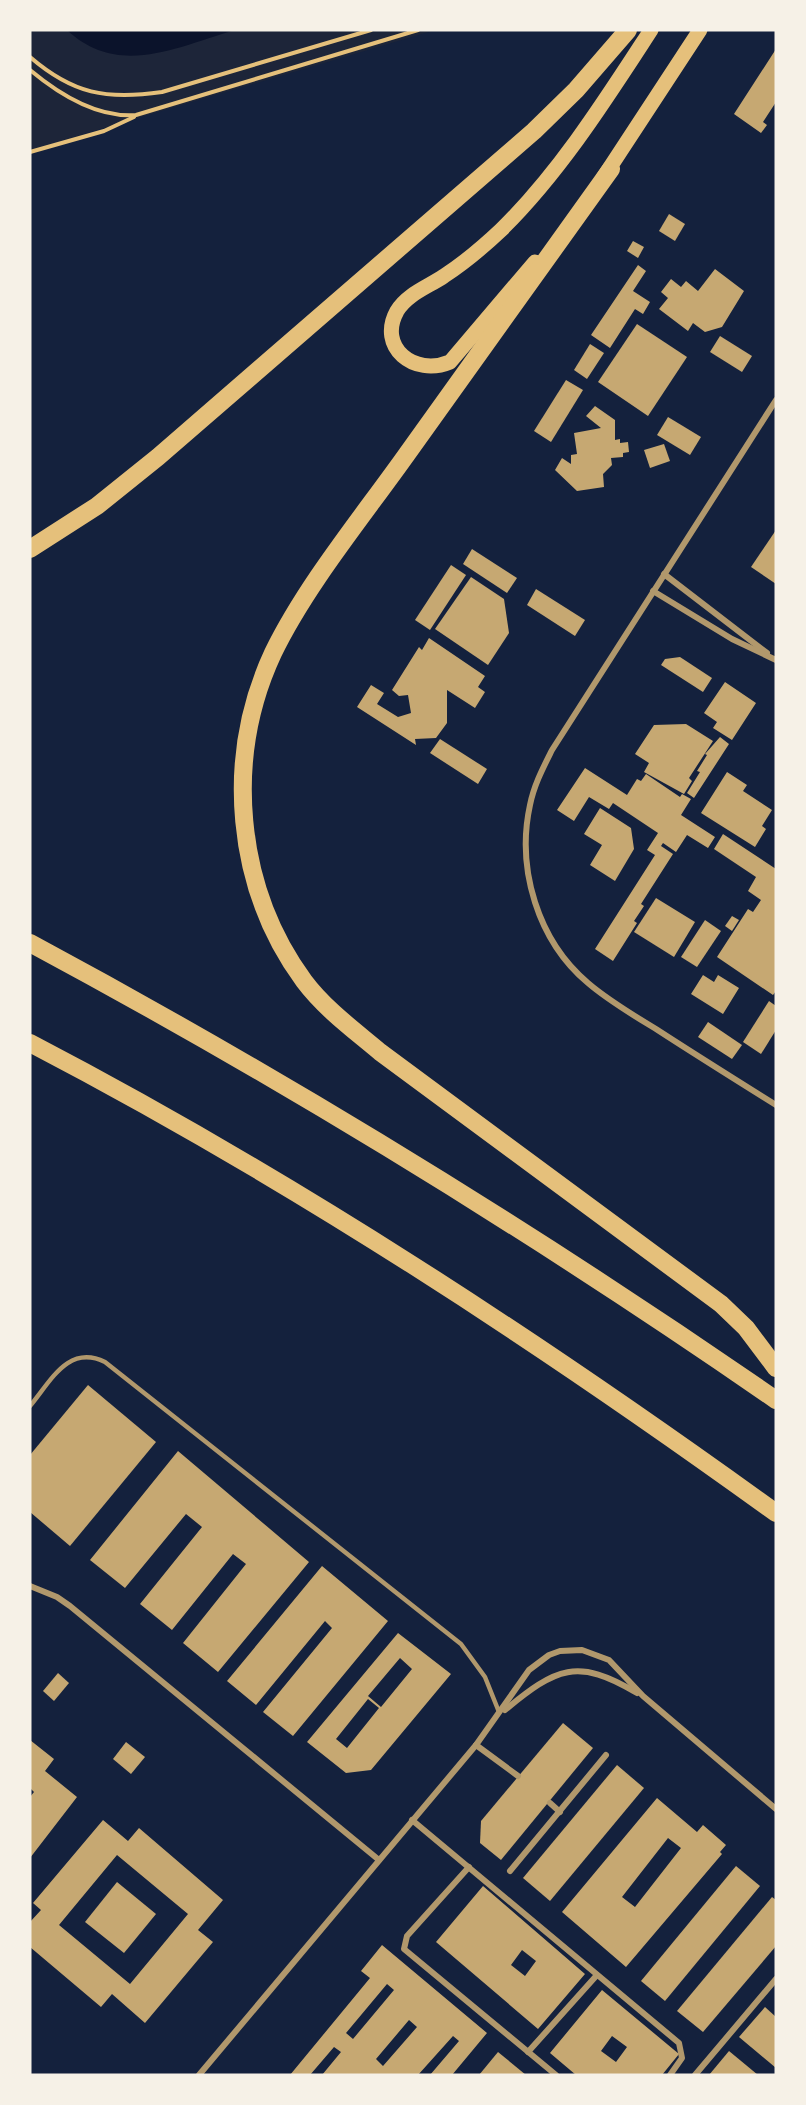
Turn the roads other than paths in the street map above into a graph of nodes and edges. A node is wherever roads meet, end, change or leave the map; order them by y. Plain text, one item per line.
1 (628, 30) edge
2 (651, 30) edge
3 (700, 30) edge
4 (611, 169) junction
5 (776, 400) edge
6 (30, 549) edge
7 (664, 574) junction
8 (653, 591) junction
9 (774, 659) edge
10 (30, 943) edge
11 (30, 1043) edge
12 (776, 1106) edge
13 (776, 1368) edge
14 (776, 1400) edge
15 (30, 1406) edge
16 (776, 1514) edge
17 (30, 1587) edge
18 (643, 1696) junction
19 (499, 1715) junction
20 (476, 1745) junction
21 (606, 1755) dead end
22 (518, 1776) dead end
23 (550, 1803) dead end
24 (776, 1809) edge
25 (560, 1812) junction
26 (412, 1820) junction
27 (379, 1860) junction
28 (469, 1868) junction
29 (510, 1871) dead end
30 (597, 1974) junction
31 (776, 1979) edge
32 (528, 2052) junction
33 (200, 2075) edge
34 (556, 2075) edge
35 (670, 2075) edge
36 (695, 2075) edge

1 - 6 highway
2 - 4 main road
3 - 4 main road
4 - 13 highway
5 - 7 street
7 - 8 street
7 - 9 street
8 - 9 street
8 - 12 street
10 - 14 highway
11 - 16 highway
15 - 19 lane
17 - 27 street
18 - 19 street
18 - 19 street
18 - 24 street
19 - 20 street
20 - 22 street
20 - 26 street
21 - 25 street
23 - 25 street
25 - 29 street
26 - 27 street
26 - 28 street
27 - 33 street
28 - 30 street
28 - 32 street
30 - 32 street
30 - 35 street
31 - 36 street
32 - 34 street

